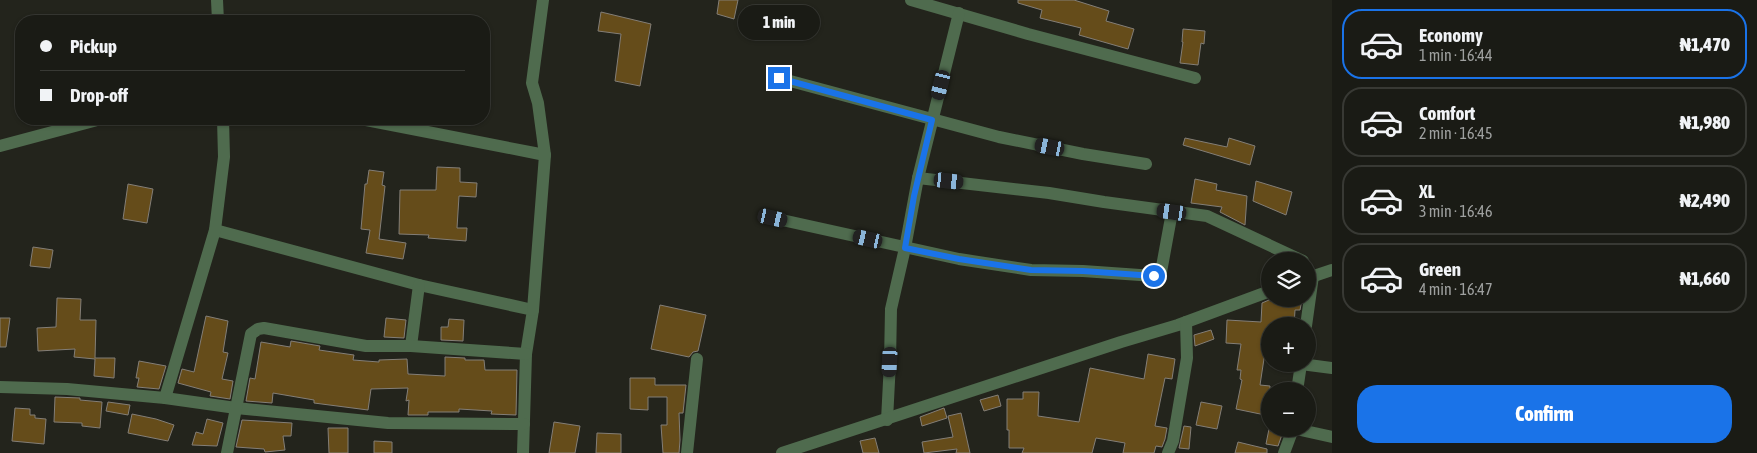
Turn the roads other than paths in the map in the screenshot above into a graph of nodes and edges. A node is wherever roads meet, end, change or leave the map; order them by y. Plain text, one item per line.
1 (217, 0) edge
2 (543, 0) edge
3 (910, 0) edge
4 (959, 13) junction
5 (218, 15) edge
6 (779, 78) dead end
7 (1195, 78) dead end
8 (932, 120) junction
9 (80, 125) edge
10 (224, 125) edge
11 (392, 125) edge
12 (0, 148) edge
13 (545, 155) junction
14 (1146, 164) dead end
15 (918, 178) junction
16 (1172, 212) junction
17 (773, 218) dead end
18 (215, 230) junction
19 (905, 248) junction
20 (1284, 252) edge
21 (1319, 274) edge
22 (418, 285) junction
23 (1261, 294) edge
24 (533, 310) junction
25 (1308, 317) edge
26 (1186, 322) junction
27 (411, 346) junction
28 (526, 354) junction
29 (697, 359) dead end
30 (1316, 366) edge
31 (1332, 368) edge
32 (0, 387) edge
33 (165, 398) junction
34 (236, 408) junction
35 (887, 420) junction
36 (524, 424) junction
37 (1316, 434) edge
38 (1291, 437) edge
39 (1332, 437) edge
40 (227, 453) edge
41 (523, 453) edge
42 (687, 453) edge
43 (782, 453) edge
44 (1168, 453) edge
45 (1284, 453) edge

1 - 5 street
2 - 13 street
3 - 4 street
4 - 7 street
4 - 8 street
6 - 8 street
8 - 14 street
8 - 15 street
9 - 12 street
10 - 18 street
11 - 13 street
13 - 24 street
15 - 16 street
15 - 19 street
16 - 19 street
16 - 20 street
17 - 19 street
18 - 22 street
18 - 33 street
19 - 35 street
21 - 25 street
22 - 24 street
22 - 27 street
23 - 26 street
24 - 28 street
26 - 35 street
26 - 44 street
27 - 28 street
27 - 34 street
28 - 36 street
29 - 42 street
30 - 31 street
32 - 33 street
33 - 34 street
34 - 36 street
34 - 40 street
35 - 43 street
36 - 41 street
37 - 39 street
38 - 45 street

